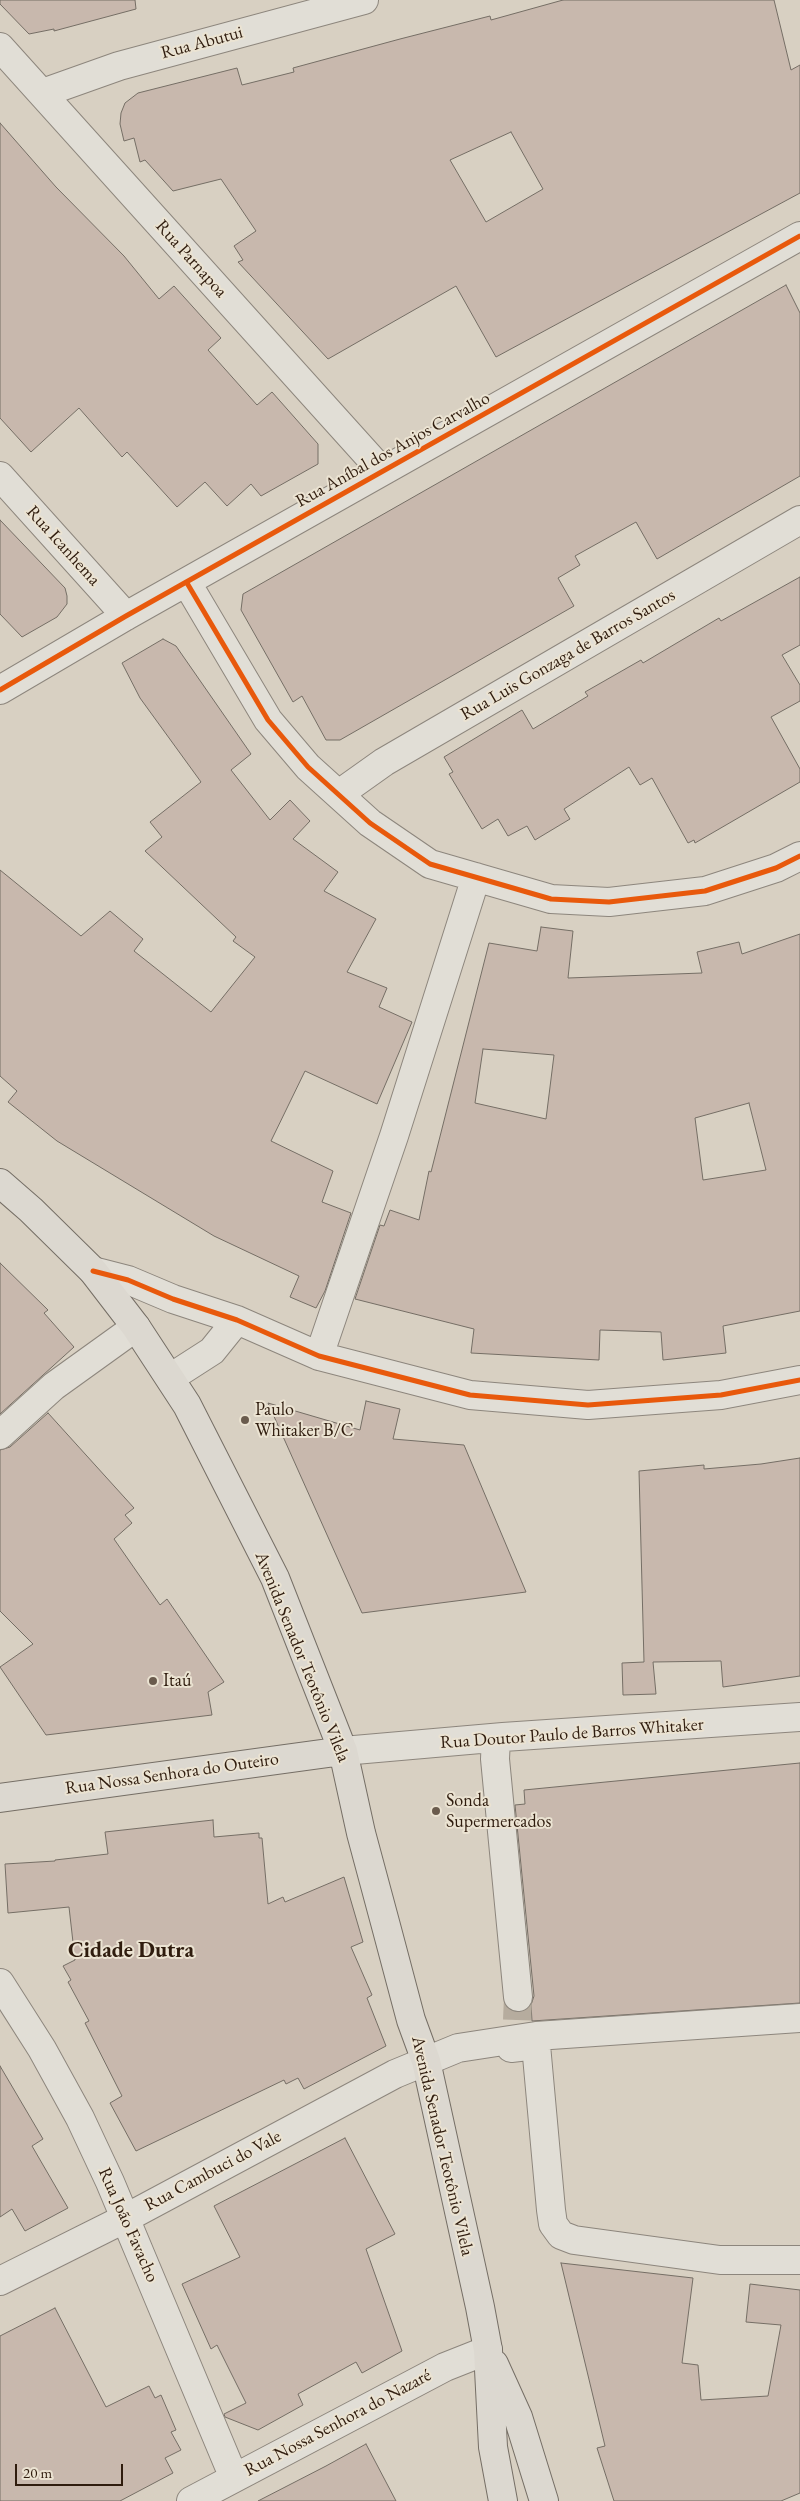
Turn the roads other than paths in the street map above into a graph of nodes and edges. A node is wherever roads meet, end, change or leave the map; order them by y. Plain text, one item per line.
1 (364, 0) edge
2 (0, 46) edge
3 (43, 94) junction
4 (800, 236) edge
5 (382, 471) junction
6 (0, 476) edge
7 (800, 520) edge
8 (187, 583) junction
9 (126, 616) junction
10 (0, 690) edge
11 (339, 794) junction
12 (800, 856) edge
13 (476, 877) junction
14 (0, 1183) edge
15 (93, 1271) junction
16 (237, 1320) junction
17 (136, 1326) junction
18 (320, 1356) junction
19 (170, 1378) junction
20 (800, 1380) edge
21 (0, 1436) edge
22 (800, 1717) edge
23 (496, 1738) junction
24 (343, 1750) junction
25 (0, 1798) edge
26 (0, 1983) edge
27 (517, 2018) junction
28 (800, 2018) edge
29 (427, 2066) junction
30 (126, 2218) junction
31 (800, 2260) edge
32 (0, 2281) edge
33 (488, 2350) junction
34 (234, 2478) junction
35 (191, 2501) edge
36 (503, 2501) edge
37 (544, 2501) edge

1 - 3 street, Rua Abutui
2 - 3 street, Rua Parnapoa
3 - 5 street, Rua Parnapoa
4 - 5 street, Rua Aníbal dos Anjos Carvalho
5 - 8 street, Rua Aníbal dos Anjos Carvalho
6 - 9 street, Rua Icanhema
7 - 11 street, Rua Luis Gonzaga de Barros Santos
8 - 9 street, Rua Aníbal dos Anjos Carvalho
8 - 11 street
9 - 10 street, Rua Aníbal dos Anjos Carvalho
11 - 13 street
12 - 13 street
13 - 18 street
14 - 15 main road, Avenida Senador Teotônio Vilela
15 - 16 street
15 - 17 main road, Avenida Senador Teotônio Vilela
16 - 18 street
16 - 19 street
17 - 19 main road, Avenida Senador Teotônio Vilela
17 - 21 street
18 - 20 street
19 - 24 main road, Avenida Senador Teotônio Vilela
22 - 23 street, Rua Doutor Paulo de Barros Whitaker
23 - 24 street, Rua Doutor Paulo de Barros Whitaker
23 - 27 street
24 - 25 main road, Rua Nossa Senhora do Outeiro
24 - 29 main road, Avenida Senador Teotônio Vilela
26 - 30 street, Rua João Favacho
27 - 28 street
27 - 29 street
29 - 30 street, Rua Cambuci do Vale
29 - 31 street
29 - 33 main road, Avenida Senador Teotônio Vilela
30 - 32 street, Rua Cambuci do Vale
30 - 34 street, Rua João Favacho
33 - 34 street, Rua Nossa Senhora do Nazaré
33 - 36 main road, Avenida Senador Teotônio Vilela
33 - 37 main road, Avenida Senador Teotônio Vilela
34 - 35 street, Rua Nossa Senhora do Nazaré

